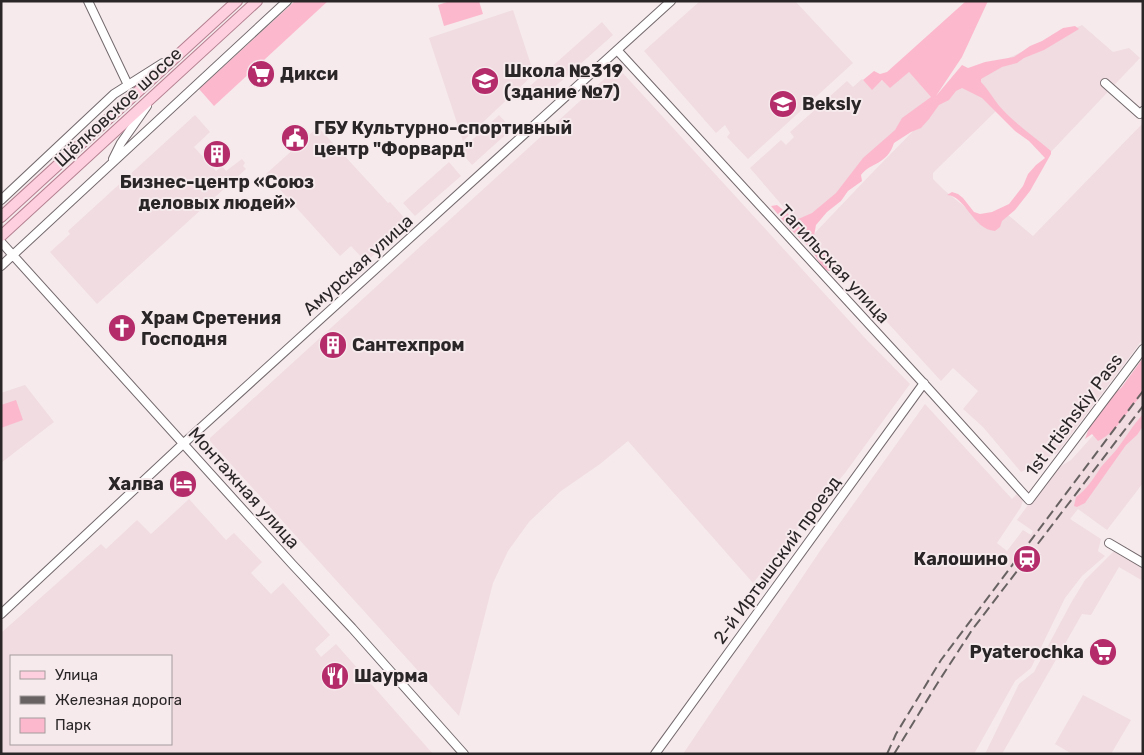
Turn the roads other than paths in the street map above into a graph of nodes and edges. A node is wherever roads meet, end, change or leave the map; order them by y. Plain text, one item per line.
1 (88, 1) edge
2 (236, 1) edge
3 (257, 1) edge
4 (287, 1) edge
5 (671, 1) edge
6 (185, 48) junction
7 (617, 50) junction
8 (1105, 83) dead end
9 (128, 85) junction
10 (154, 97) junction
11 (1143, 111) edge
12 (111, 163) junction
13 (1, 200) edge
14 (1, 217) edge
15 (1, 236) edge
16 (1, 242) edge
17 (14, 256) junction
18 (1, 266) edge
19 (1143, 349) edge
20 (924, 383) junction
21 (184, 443) junction
22 (1029, 500) joint
23 (1109, 543) dead end
24 (1143, 563) edge
25 (1, 614) edge
26 (464, 754) edge
27 (655, 754) edge

1 - 9 street
2 - 6 main road, Щёлковское шоссе
3 - 10 main road, Щёлковское шоссе
4 - 12 street
5 - 7 street, Амурская улица
6 - 9 street
6 - 14 main road, Щёлковское шоссе
7 - 20 street, Тагильская улица
7 - 21 street, Амурская улица
8 - 11 street
9 - 13 street
10 - 12 street
10 - 15 main road, Щёлковское шоссе
12 - 17 street
16 - 17 street, Монтажная улица
17 - 18 street
17 - 21 street, Монтажная улица
19 - 22 street, 1st Irtishskiy Pass
20 - 22 street, Тагильская улица
20 - 27 street, 2-й Иртышский проезд
21 - 25 street, Амурская улица
21 - 26 street, Монтажная улица
23 - 24 street

